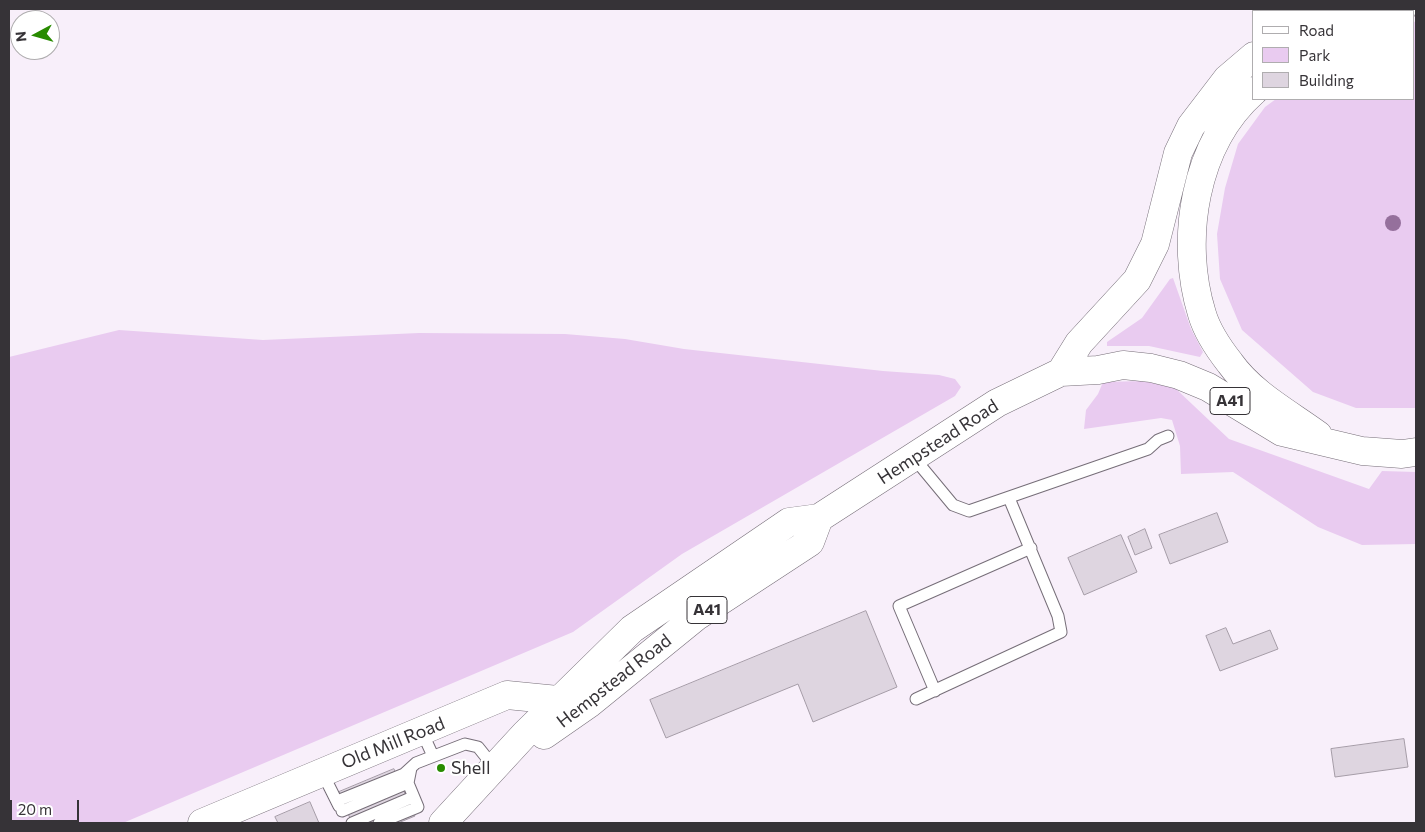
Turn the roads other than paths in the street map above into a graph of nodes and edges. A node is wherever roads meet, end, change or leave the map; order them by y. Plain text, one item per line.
1 (1252, 58) edge
2 (1252, 93) edge
3 (1198, 188) junction
4 (1079, 343) junction
5 (1061, 372) junction
6 (1168, 436) dead end
7 (1334, 446) junction
8 (1416, 452) edge
9 (914, 458) junction
10 (1009, 498) junction
11 (819, 518) junction
12 (1031, 548) junction
13 (935, 691) junction
14 (916, 699) dead end
15 (560, 701) junction
16 (590, 703) junction
17 (427, 744) junction
18 (411, 768) junction
19 (496, 768) junction
20 (322, 772) junction
21 (408, 783) junction
22 (413, 796) junction
23 (339, 806) junction
24 (202, 823) edge
25 (346, 823) edge
26 (352, 823) edge
27 (380, 823) edge
28 (443, 823) edge

1 - 4 main road
2 - 3 main road
3 - 4 main road
3 - 7 main road
4 - 5 main road
5 - 7 main road, Hempstead Road / A41
5 - 9 main road, Hempstead Road / A41
6 - 10 lane
7 - 8 main road, Hempstead Road
9 - 10 lane
9 - 11 main road, Hempstead Road / A41
10 - 12 lane
11 - 15 main road, Hempstead Road / A41
11 - 16 main road, Hempstead Road / A41
12 - 13 lane
12 - 13 lane
13 - 14 lane
15 - 16 main road, Old Mill Road
15 - 17 main road, Old Mill Road
15 - 19 main road, A41
16 - 19 main road, Hempstead Road / A41
17 - 18 lane
17 - 19 lane
17 - 20 main road, Old Mill Road
18 - 21 lane
18 - 23 lane
19 - 28 main road, A41
20 - 23 lane
20 - 24 main road, Old Mill Road
21 - 22 lane
21 - 23 lane
22 - 26 lane
22 - 27 lane
23 - 25 lane

